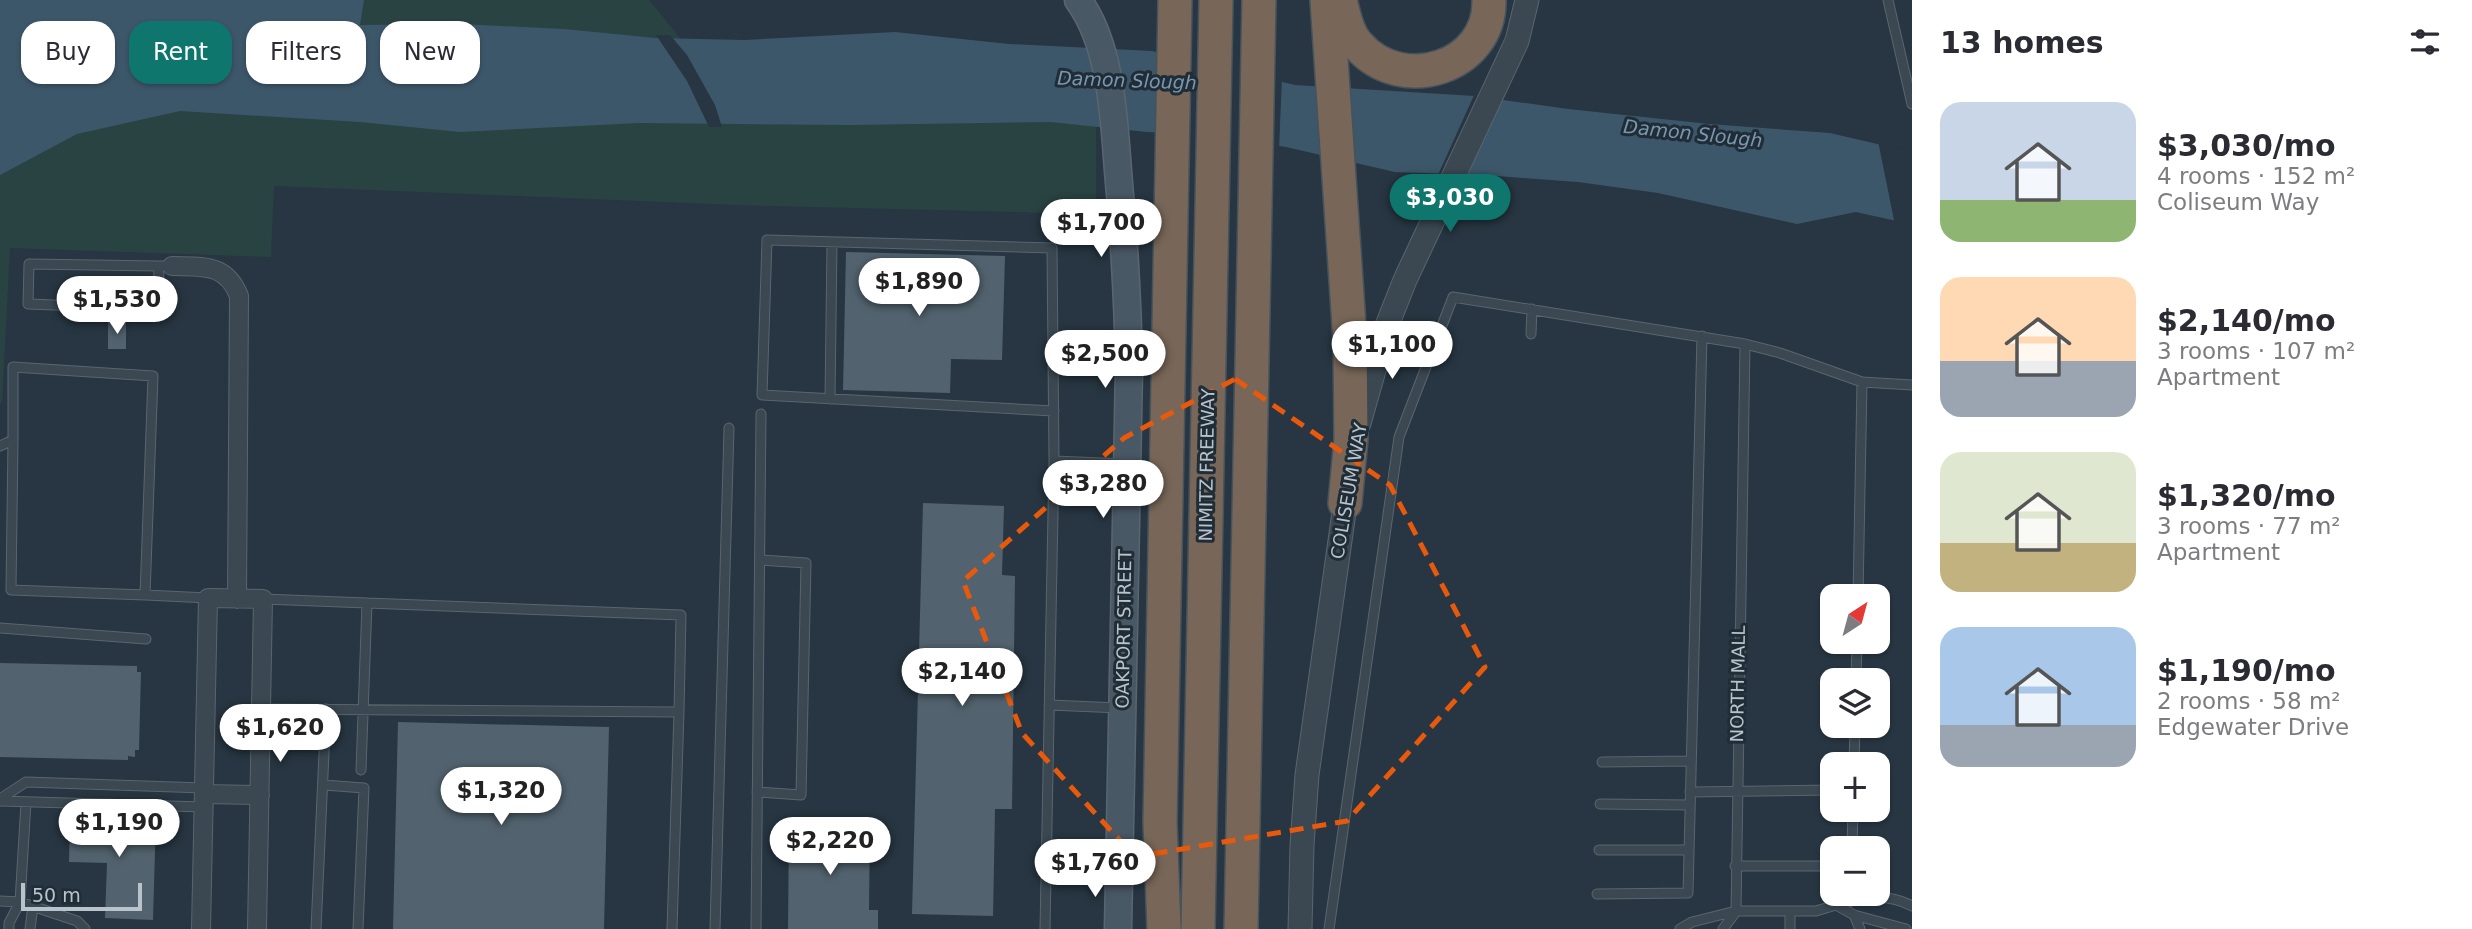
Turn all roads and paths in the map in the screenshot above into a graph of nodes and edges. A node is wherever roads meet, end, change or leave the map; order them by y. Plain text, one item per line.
1 (1078, 0) edge
2 (1216, 0) edge
3 (1259, 0) edge
4 (1327, 0) edge
5 (1340, 0) edge
6 (1489, 0) edge
7 (1527, 0) edge
8 (1544, 0) edge
9 (1888, 0) edge
10 (1173, 9) edge
11 (1517, 41) junction
12 (1912, 101) edge
13 (832, 242) junction
14 (166, 266) junction
15 (1532, 310) junction
16 (1531, 334) dead end
17 (1702, 336) junction
18 (1745, 344) junction
19 (1863, 382) junction
20 (1912, 385) edge
21 (830, 399) junction
22 (1054, 411) junction
23 (761, 414) dead end
24 (729, 428) dead end
25 (13, 440) junction
26 (0, 446) edge
27 (1054, 461) junction
28 (1128, 464) junction
29 (1345, 503) junction
30 (760, 559) junction
31 (1858, 584) edge
32 (145, 595) junction
33 (208, 598) junction
34 (237, 599) junction
35 (263, 599) junction
36 (367, 603) junction
37 (0, 628) edge
38 (146, 639) dead end
39 (1049, 705) junction
40 (1123, 708) junction
41 (261, 709) junction
42 (326, 709) junction
43 (364, 710) junction
44 (679, 712) junction
45 (1690, 761) junction
46 (1602, 762) dead end
47 (361, 770) dead end
48 (324, 785) junction
49 (1736, 790) junction
50 (1820, 790) edge
51 (757, 792) junction
52 (1690, 792) junction
53 (260, 795) junction
54 (204, 796) junction
55 (0, 800) edge
56 (26, 802) junction
57 (1600, 804) dead end
58 (1689, 805) junction
59 (1689, 849) junction
60 (1599, 850) dead end
61 (1735, 866) junction
62 (1820, 866) edge
63 (1597, 894) dead end
64 (1890, 898) edge
65 (0, 901) edge
66 (20, 902) junction
67 (33, 906) junction
68 (1833, 906) edge
69 (1838, 906) edge
70 (1912, 906) edge
71 (1736, 911) junction
72 (1790, 912) junction
73 (1854, 915) junction
74 (9, 929) edge
75 (30, 929) edge
76 (85, 929) edge
77 (201, 929) edge
78 (257, 929) edge
79 (316, 929) edge
80 (358, 929) edge
81 (672, 929) edge
82 (715, 929) edge
83 (756, 929) edge
84 (1045, 929) edge
85 (1118, 929) edge
86 (1164, 929) edge
87 (1198, 929) edge
88 (1241, 929) edge
89 (1300, 929) edge
90 (1329, 929) edge
91 (1680, 929) edge
92 (1723, 929) edge
93 (1790, 929) edge
94 (1860, 929) edge
95 (1906, 929) edge

1 - 28 main road, OAKPORT STREET
2 - 87 highway, NIMITZ FREEWAY
3 - 88 highway
4 - 29 highway
5 - 6 highway
7 - 11 street, COLISEUM WAY
8 - 11 street
9 - 12 lane
10 - 86 highway
11 - 29 street, COLISEUM WAY
13 - 21 lane
13 - 21 lane
13 - 22 lane
14 - 14 lane
14 - 34 street
15 - 16 lane
15 - 17 lane
15 - 90 lane
17 - 18 lane
17 - 45 lane
18 - 19 lane
18 - 49 lane, NORTH MALL
19 - 20 lane
19 - 31 lane
21 - 22 lane
22 - 27 lane
23 - 30 lane
24 - 82 lane
25 - 26 lane
25 - 32 lane
25 - 32 lane
27 - 28 lane
27 - 39 lane
28 - 40 main road, OAKPORT STREET
29 - 89 street, COLISEUM WAY
30 - 51 lane
30 - 51 lane
32 - 33 lane
33 - 34 street
33 - 54 street
34 - 35 street
35 - 36 lane
35 - 41 street
36 - 43 lane
36 - 44 lane
37 - 38 lane
39 - 40 lane
39 - 84 lane
40 - 85 main road, OAKPORT STREET
41 - 42 lane
41 - 53 street
42 - 43 lane
42 - 48 lane
43 - 44 lane
43 - 47 lane
44 - 81 lane
45 - 46 lane
45 - 52 lane
48 - 79 lane
48 - 80 lane
49 - 50 lane
49 - 52 lane
49 - 61 lane, NORTH MALL
51 - 83 lane
52 - 58 lane
53 - 54 street
53 - 78 street
54 - 55 lane
54 - 56 lane
54 - 77 street
55 - 56 lane
56 - 66 lane
57 - 58 lane
58 - 59 lane
59 - 60 lane
59 - 63 lane
61 - 62 lane
61 - 71 lane, NORTH MALL
64 - 70 lane
65 - 66 lane
66 - 67 lane
66 - 74 lane
67 - 75 lane
67 - 76 lane
68 - 72 lane
69 - 73 lane
71 - 72 lane
71 - 91 lane
71 - 92 lane
72 - 93 lane
73 - 94 lane
73 - 95 lane

